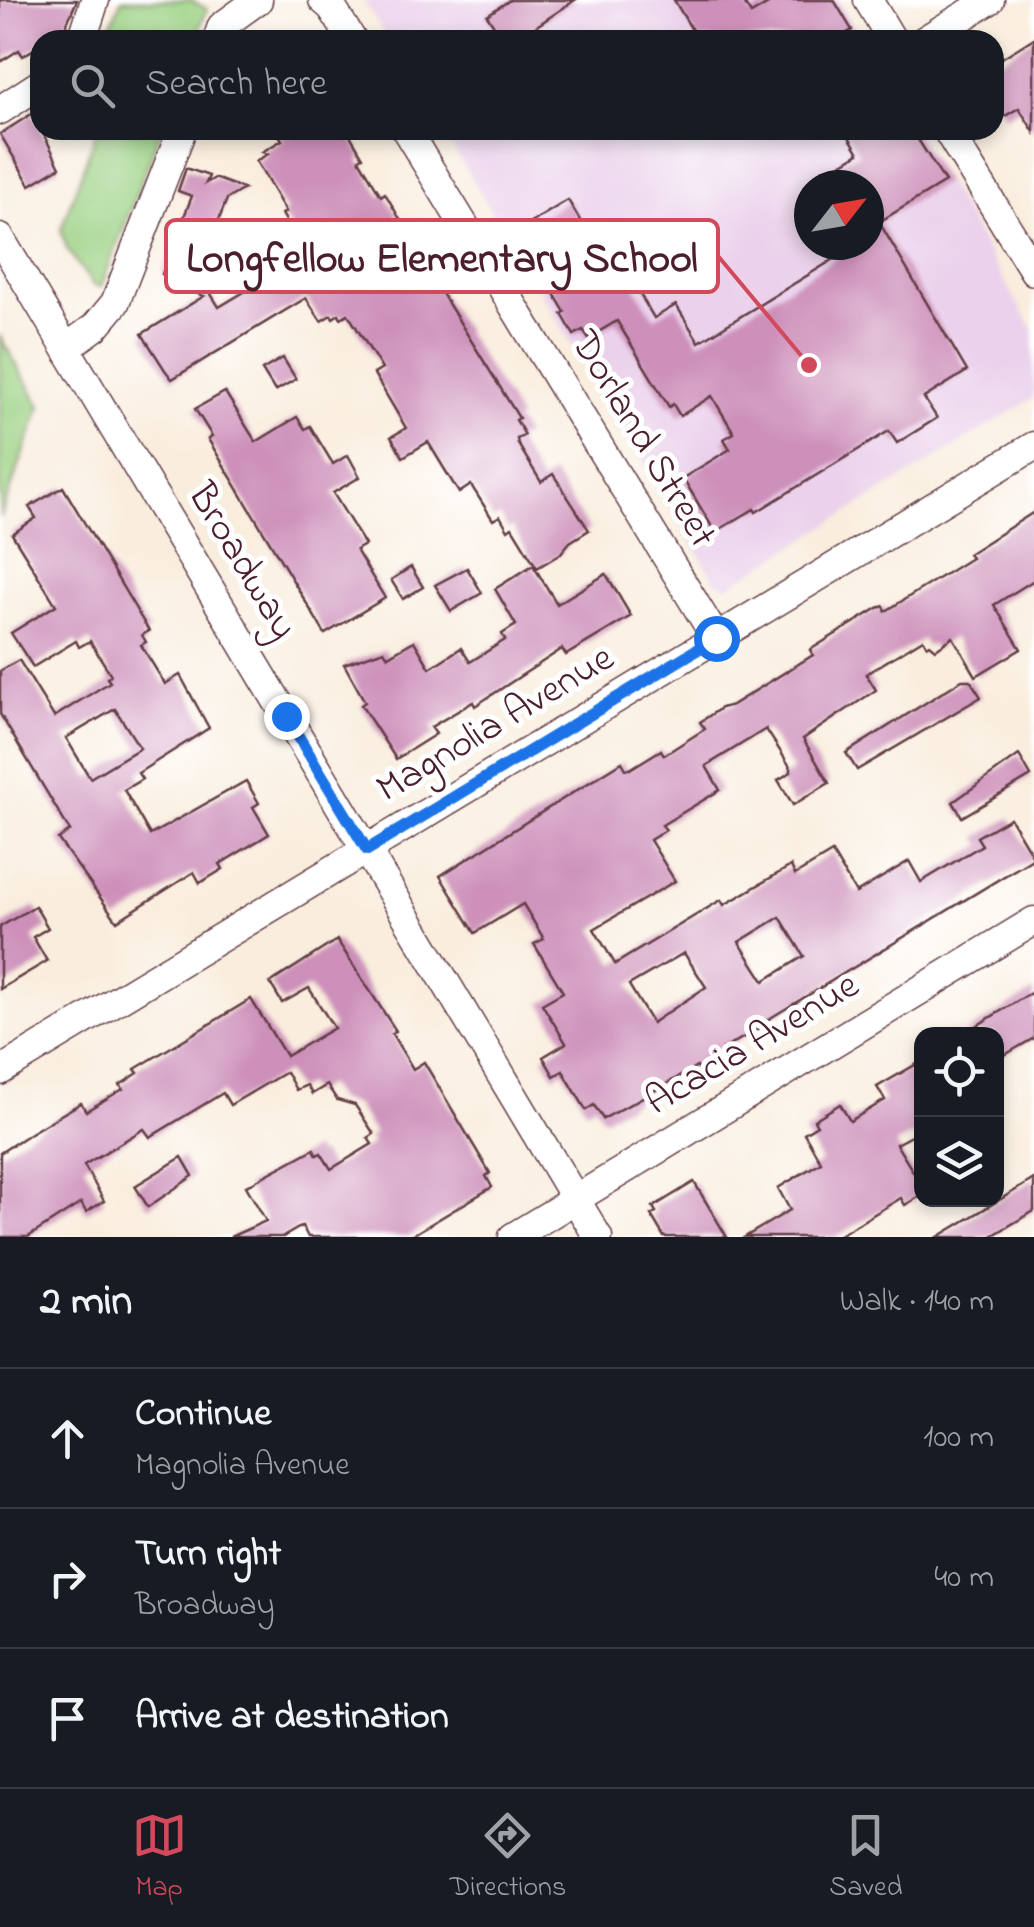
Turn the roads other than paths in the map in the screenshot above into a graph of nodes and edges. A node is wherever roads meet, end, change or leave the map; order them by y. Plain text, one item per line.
1 (95, 0) edge
2 (258, 0) edge
3 (323, 0) edge
4 (868, 0) edge
5 (990, 0) edge
6 (85, 30) edge
7 (221, 30) edge
8 (346, 30) edge
9 (886, 30) edge
10 (940, 30) edge
11 (30, 90) edge
12 (0, 110) edge
13 (178, 140) edge
14 (412, 140) edge
15 (953, 140) edge
16 (0, 238) edge
17 (1034, 271) edge
18 (66, 348) junction
19 (1034, 446) edge
20 (716, 638) junction
21 (367, 850) junction
22 (1034, 921) edge
23 (0, 1071) edge
24 (576, 1199) junction
25 (513, 1237) edge
26 (598, 1237) edge

1 - 6 street
2 - 7 street
3 - 8 street
4 - 9 street
5 - 10 street
11 - 12 street
13 - 18 street
14 - 20 street, Dorland Street
15 - 17 street
16 - 18 street, Broadway
18 - 21 street, Broadway
19 - 20 street, Magnolia Avenue
20 - 21 street, Magnolia Avenue
21 - 23 street, Magnolia Avenue
21 - 24 street, Broadway
22 - 24 street, Acacia Avenue
24 - 25 street, Acacia Avenue
24 - 26 street, Broadway

